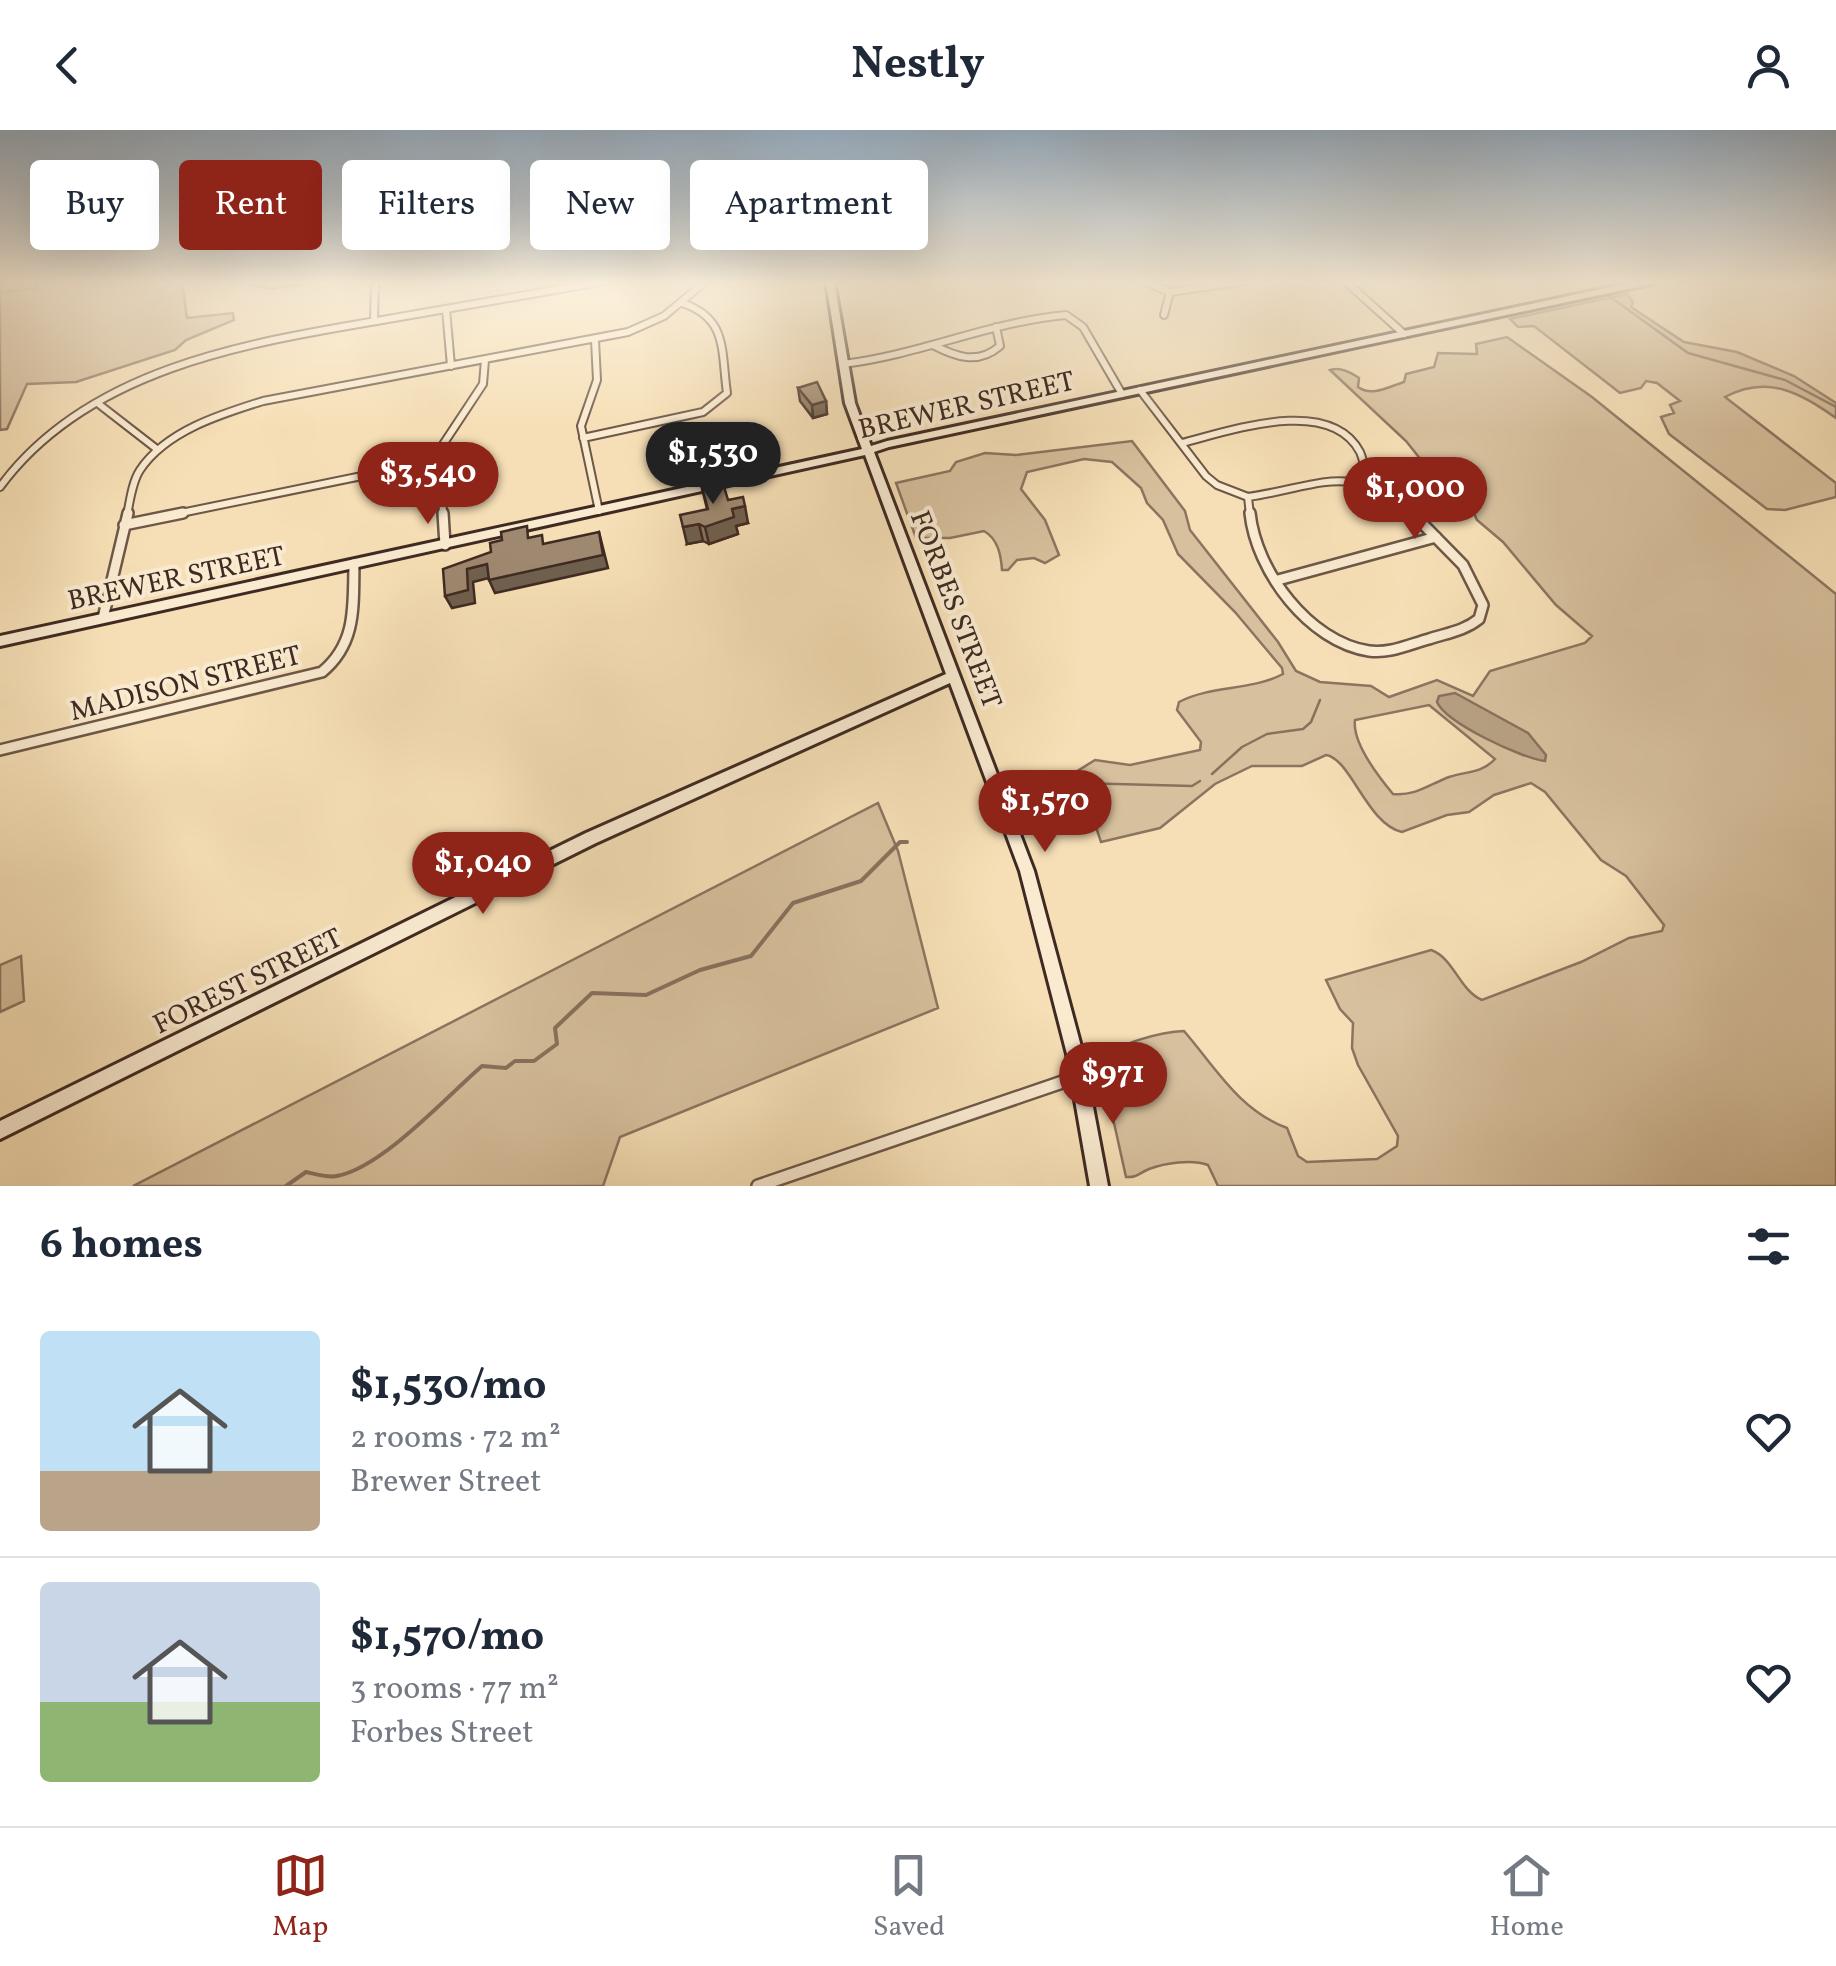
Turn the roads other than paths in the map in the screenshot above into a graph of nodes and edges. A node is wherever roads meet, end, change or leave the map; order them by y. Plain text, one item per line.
1 (322, 330) edge
2 (448, 330) edge
3 (631, 330) edge
4 (717, 330) edge
5 (838, 330) edge
6 (985, 330) edge
7 (997, 330) edge
8 (1083, 330) edge
9 (1400, 330) edge
10 (1421, 330) edge
11 (1404, 334) junction
12 (595, 340) junction
13 (933, 345) junction
14 (485, 360) junction
15 (843, 364) junction
16 (452, 366) junction
17 (1140, 390) junction
18 (1122, 394) junction
19 (100, 405) junction
20 (584, 438) junction
21 (1182, 443) junction
22 (158, 450) junction
23 (869, 450) junction
24 (440, 460) junction
25 (1368, 483) junction
26 (0, 487) edge
27 (1248, 497) junction
28 (599, 511) junction
29 (124, 525) junction
30 (1436, 537) junction
31 (445, 545) junction
32 (354, 564) junction
33 (1278, 580) junction
34 (103, 618) junction
35 (0, 640) edge
36 (953, 676) junction
37 (0, 750) edge
38 (1080, 1076) junction
39 (0, 1130) edge
40 (758, 1186) edge
41 (1100, 1186) edge

1 - 19 street
2 - 16 street
3 - 12 street
4 - 20 street
5 - 15 main road, FORBES STREET
6 - 13 street
7 - 13 street
8 - 18 street
9 - 11 street
10 - 11 main road, BREWER STREET
11 - 17 main road, BREWER STREET
12 - 14 street
12 - 20 street
13 - 15 street
14 - 16 street
14 - 24 street
15 - 23 main road, FORBES STREET
16 - 22 street
17 - 18 main road, BREWER STREET
17 - 21 street
18 - 23 main road, BREWER STREET
19 - 22 street
19 - 26 street
20 - 28 street
21 - 25 street
21 - 27 street
22 - 29 street
23 - 28 main road, BREWER STREET
23 - 36 main road, FORBES STREET
24 - 29 street
24 - 31 street
25 - 27 street
25 - 30 street
27 - 33 street
28 - 31 main road, BREWER STREET
29 - 34 street
30 - 33 street
30 - 33 street
31 - 32 main road, BREWER STREET
32 - 34 main road, BREWER STREET
32 - 37 street, MADISON STREET
34 - 35 main road, BREWER STREET
36 - 38 main road, FORBES STREET
36 - 39 main road, FOREST STREET
38 - 40 street
38 - 41 main road, FORBES STREET

